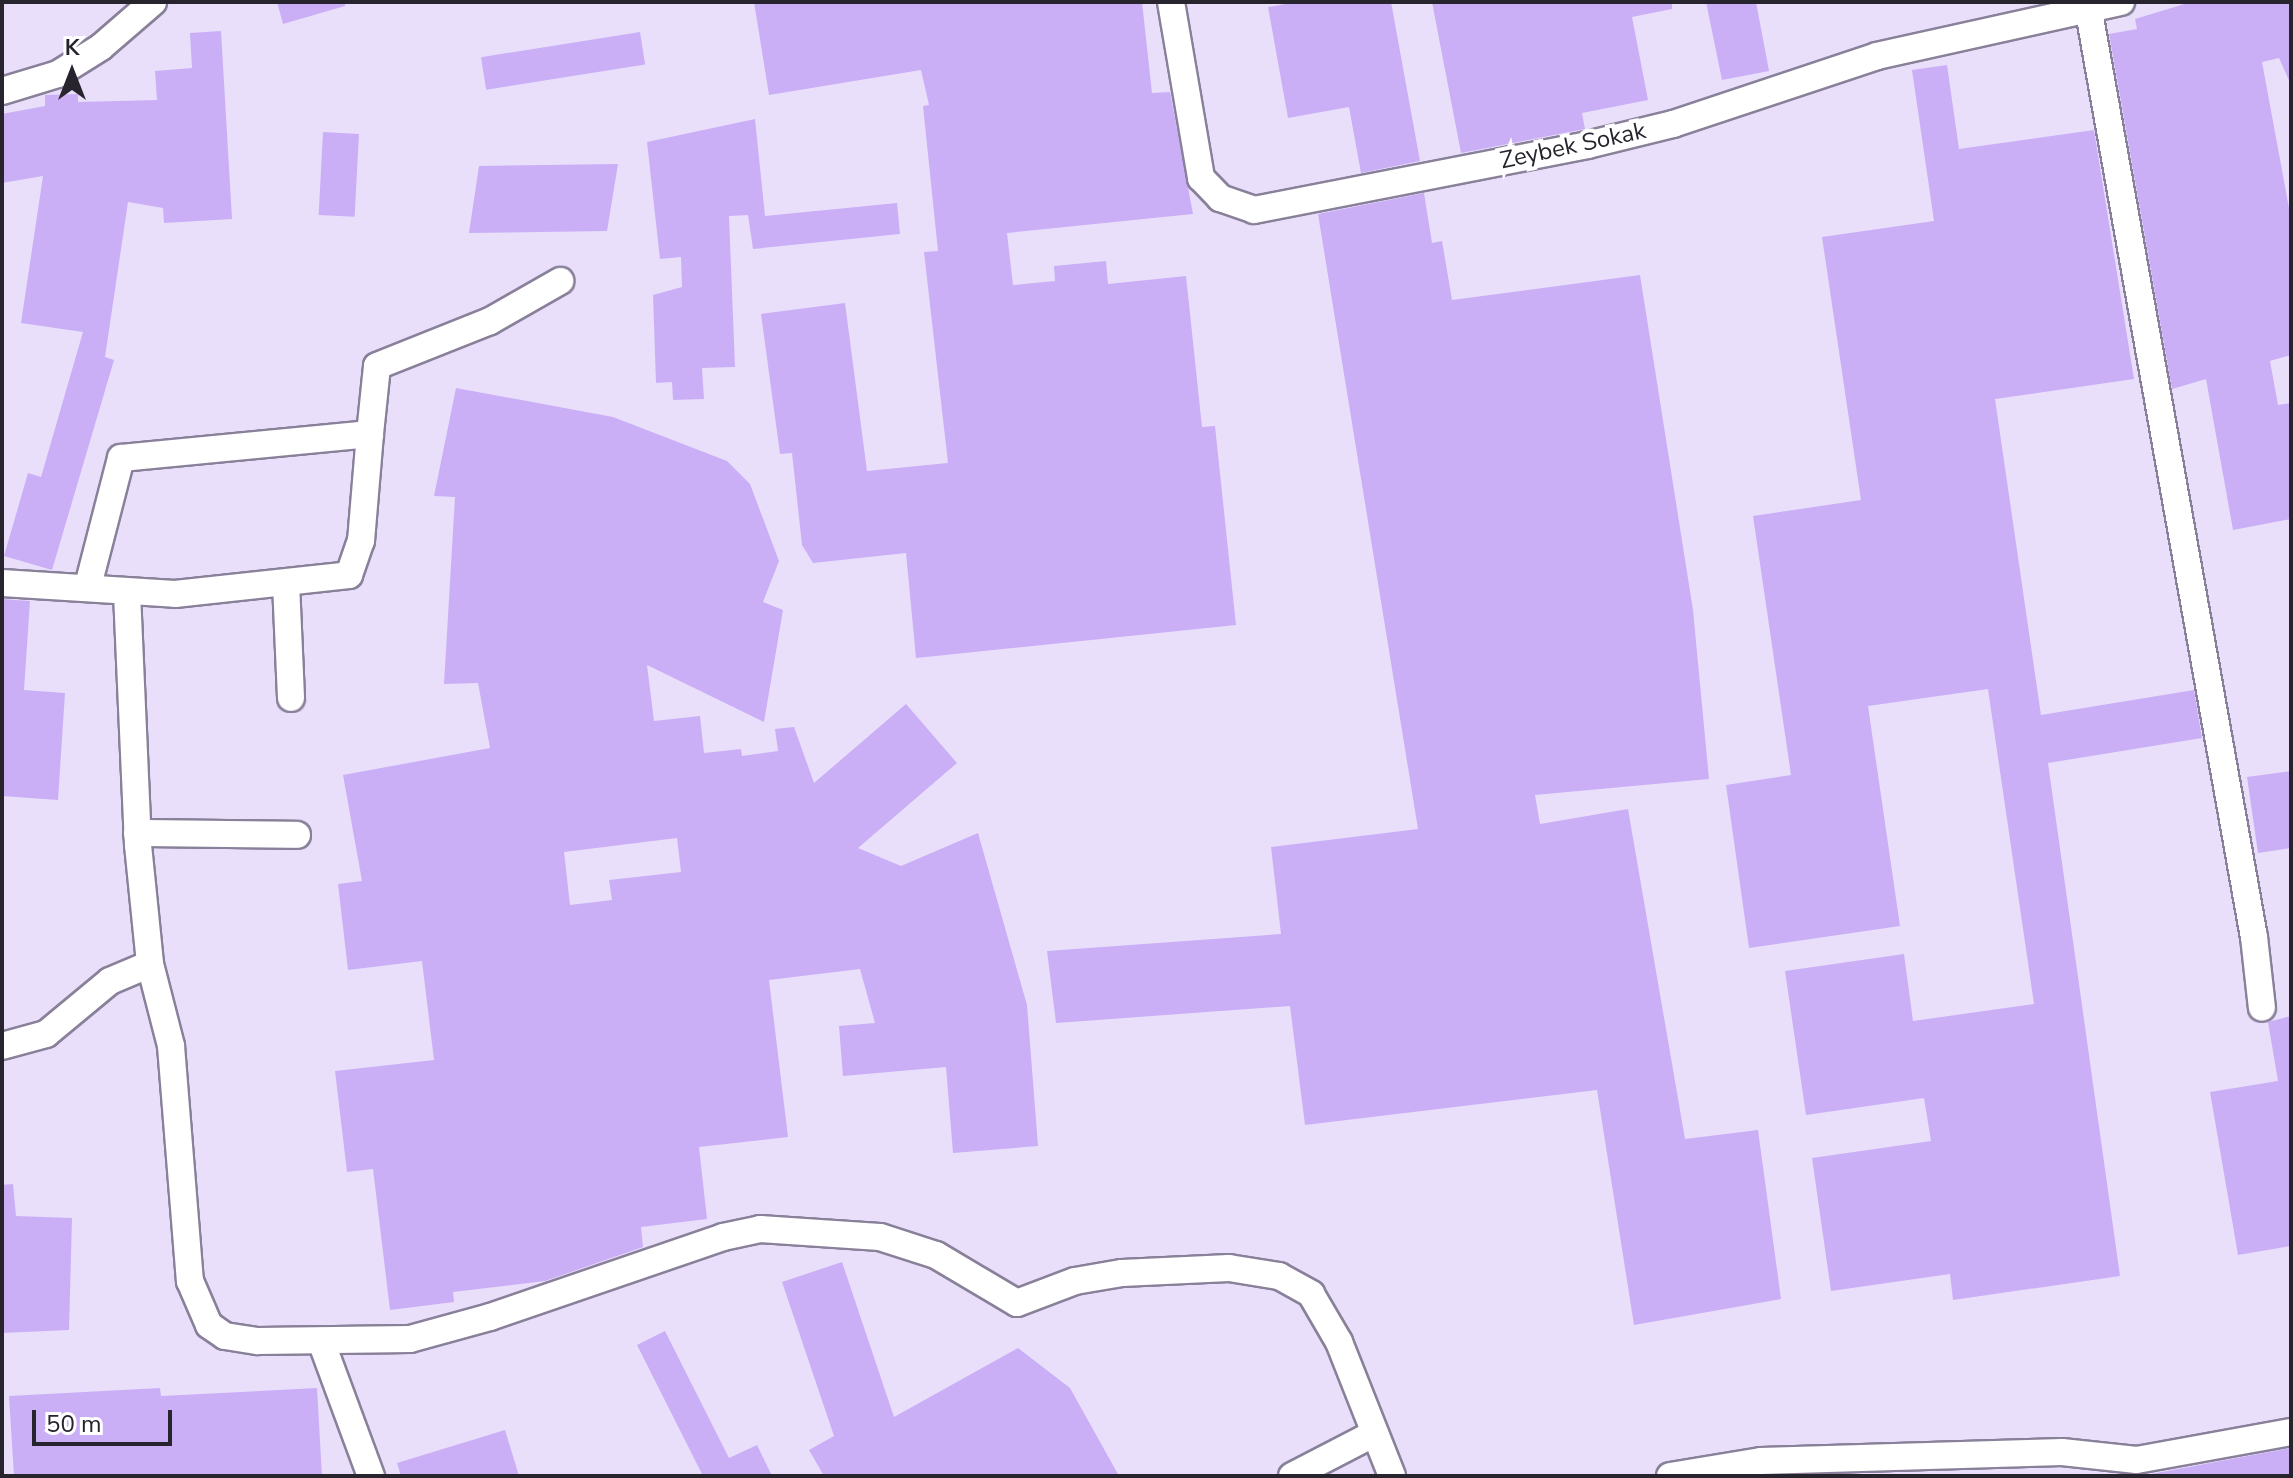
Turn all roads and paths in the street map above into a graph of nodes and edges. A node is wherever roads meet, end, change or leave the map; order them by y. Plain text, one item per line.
1 (153, 2) edge
2 (1171, 2) edge
3 (2121, 2) edge
4 (2089, 12) junction
5 (2, 91) edge
6 (560, 281) dead end
7 (370, 434) junction
8 (2, 583) edge
9 (286, 583) junction
10 (88, 586) junction
11 (127, 593) junction
12 (291, 698) dead end
13 (137, 833) junction
14 (297, 835) dead end
15 (150, 964) junction
16 (2262, 1008) dead end
17 (2, 1046) edge
18 (321, 1341) junction
19 (2291, 1432) edge
20 (1375, 1433) junction
21 (2010, 1465) edge
22 (2139, 1468) edge
23 (371, 1476) edge
24 (1292, 1476) edge
25 (1392, 1476) edge
26 (1670, 1476) edge

1 - 5 street
2 - 4 street, Zeybek Sokak
3 - 4 street, Zeybek Sokak
4 - 16 street
6 - 7 street
7 - 9 street
7 - 10 street
8 - 10 street
9 - 11 street
9 - 12 street
10 - 11 street
11 - 13 street
13 - 14 street
13 - 15 street
15 - 17 street
15 - 18 street
18 - 20 street
18 - 23 street
19 - 22 street
20 - 24 street
20 - 25 street
21 - 22 street
21 - 26 street

